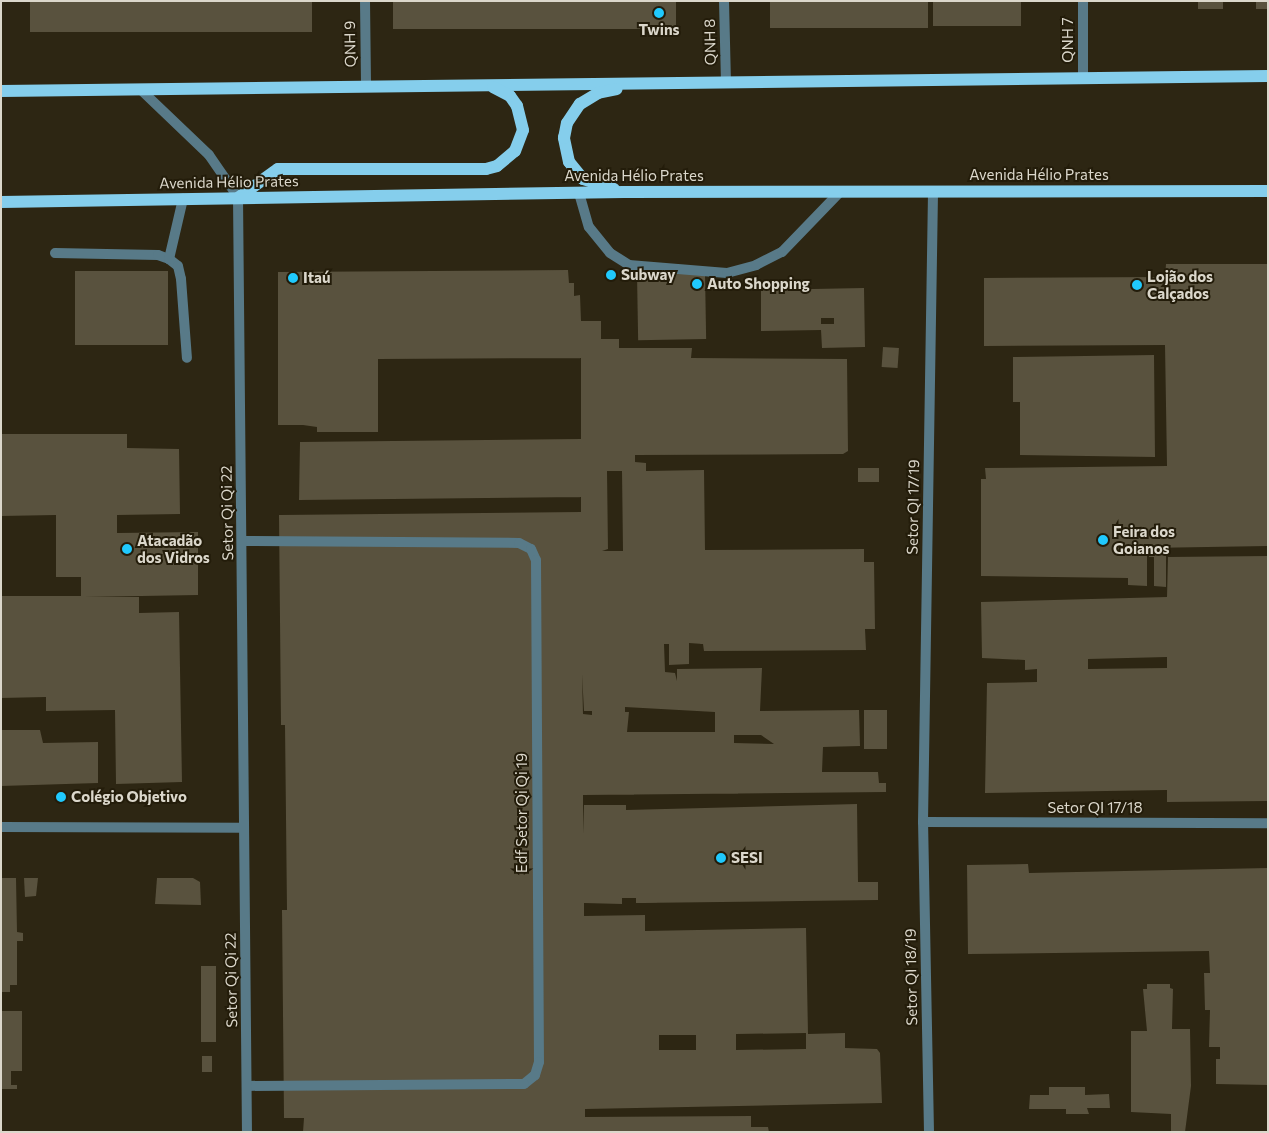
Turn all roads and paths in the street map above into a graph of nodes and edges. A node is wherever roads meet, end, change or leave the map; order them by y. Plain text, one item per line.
1 (365, 1) edge
2 (724, 1) edge
3 (1083, 1) edge
4 (1268, 76) edge
5 (1083, 78) junction
6 (726, 82) junction
7 (644, 83) junction
8 (488, 86) junction
9 (366, 87) junction
10 (140, 89) junction
11 (1, 90) edge
12 (1268, 190) edge
13 (933, 191) junction
14 (624, 192) junction
15 (840, 192) junction
16 (579, 193) junction
17 (239, 197) junction
18 (183, 199) junction
19 (1, 202) edge
20 (55, 253) dead end
21 (169, 259) junction
22 (186, 358) dead end
23 (242, 541) junction
24 (923, 822) junction
25 (1268, 823) edge
26 (1, 827) edge
27 (244, 828) junction
28 (247, 1086) junction
29 (248, 1132) edge
30 (929, 1132) edge

1 - 9 street, QNH 9
2 - 6 street, QNH 8
3 - 5 street, QNH 7
4 - 5 main road
5 - 6 main road
6 - 7 main road
7 - 8 main road
7 - 14 main road
8 - 9 main road
8 - 17 main road
9 - 10 main road
10 - 11 main road
10 - 17 street
12 - 13 main road, Avenida Hélio Prates
13 - 15 main road, Avenida Hélio Prates
13 - 24 street, Setor QI 17/19
14 - 15 main road, Avenida Hélio Prates
14 - 16 main road, Avenida Hélio Prates
15 - 16 street
16 - 17 main road, Avenida Hélio Prates
17 - 18 main road, Avenida Hélio Prates
17 - 23 street, Setor Qi Qi 22
18 - 19 main road, Avenida Hélio Prates
18 - 21 street
20 - 21 street
21 - 22 street
23 - 27 street, Setor Qi Qi 22
23 - 28 street, Edf Setor Qi Qi 19
24 - 25 street, Setor QI 17/18
24 - 30 street, Setor QI 18/19
26 - 27 street
27 - 28 street, Setor Qi Qi 22
28 - 29 street, Setor Qi Qi 22

